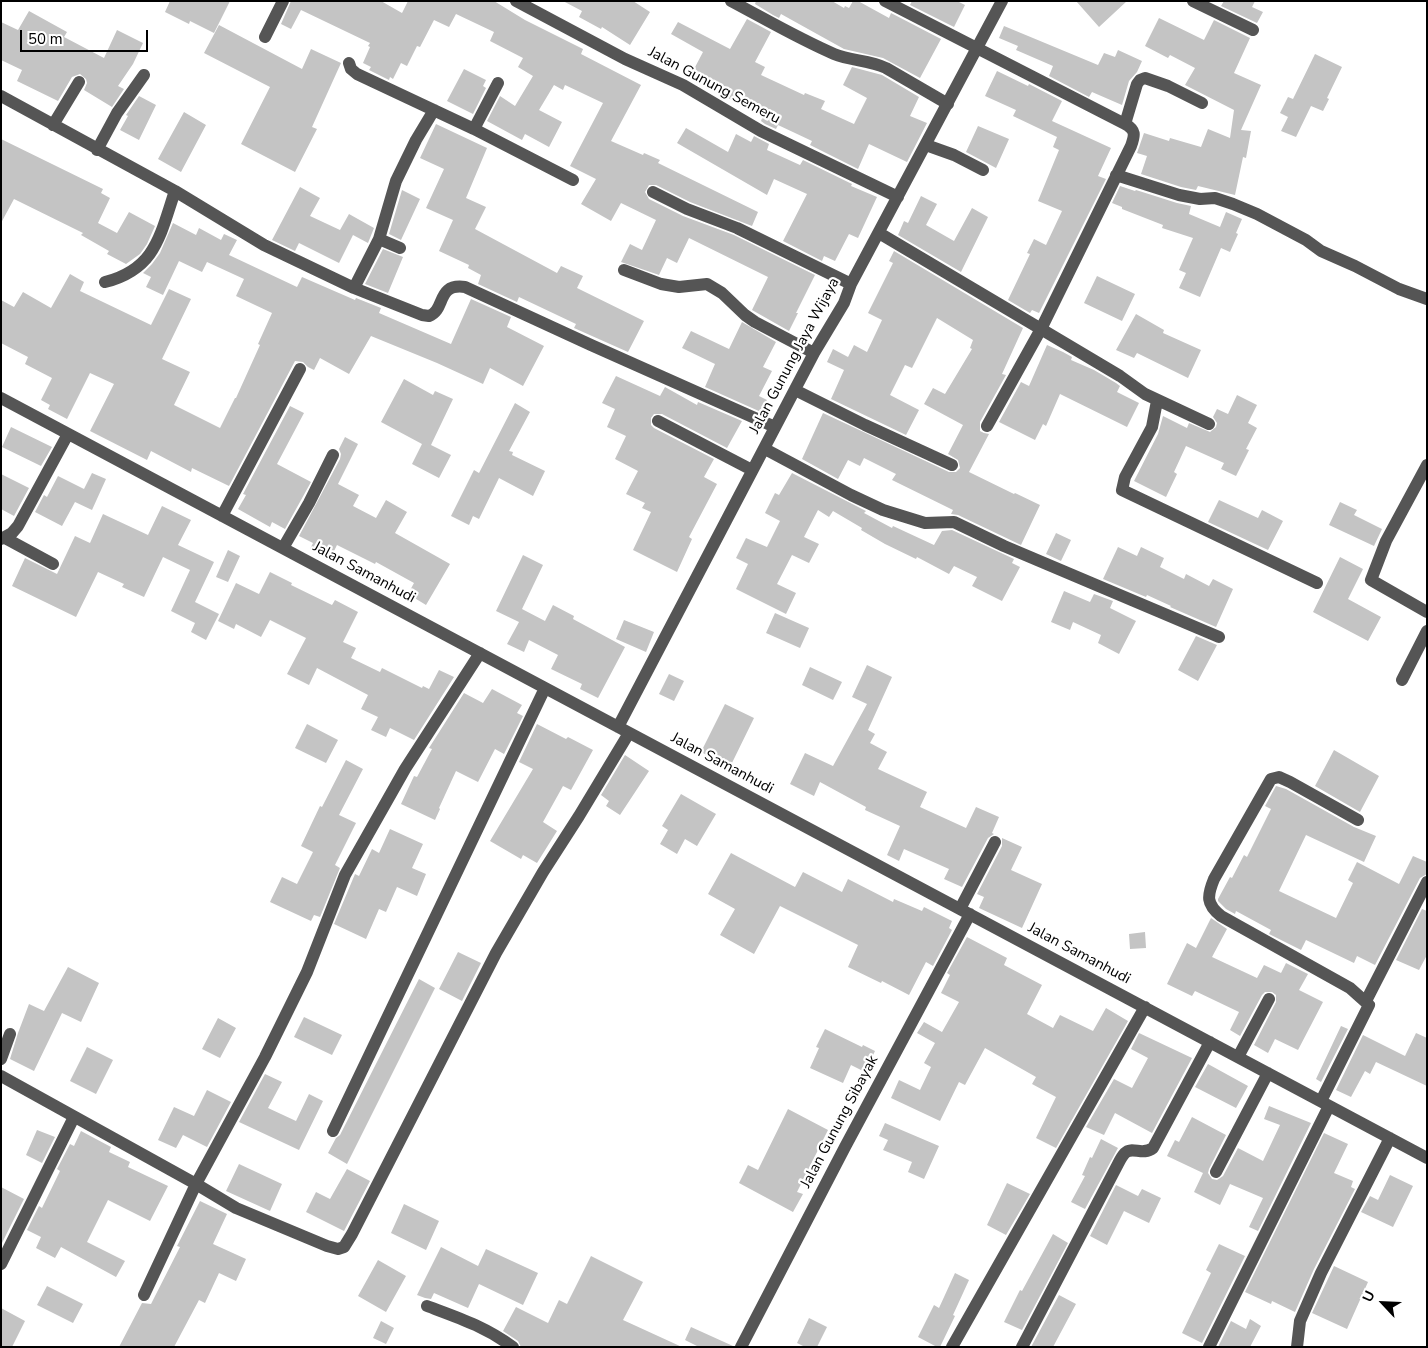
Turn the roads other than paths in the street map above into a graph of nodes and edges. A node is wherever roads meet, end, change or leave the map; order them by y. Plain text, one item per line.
1 (283, 1) edge
2 (516, 1) edge
3 (731, 1) edge
4 (885, 1) edge
5 (1002, 1) edge
6 (1193, 1) edge
7 (1253, 30) dead end
8 (265, 36) dead end
9 (977, 48) junction
10 (349, 63) dead end
11 (144, 75) dead end
12 (79, 82) dead end
13 (498, 83) dead end
14 (1, 96) edge
15 (1202, 103) dead end
16 (948, 104) junction
17 (434, 110) junction
18 (1125, 124) junction
19 (53, 125) junction
20 (474, 129) junction
21 (926, 145) junction
22 (98, 150) junction
23 (984, 170) dead end
24 (1116, 175) junction
25 (573, 180) dead end
26 (175, 191) junction
27 (653, 192) dead end
28 (898, 197) junction
29 (879, 233) junction
30 (379, 239) junction
31 (400, 248) dead end
32 (624, 270) dead end
33 (105, 282) dead end
34 (851, 284) junction
35 (354, 288) junction
36 (1427, 298) edge
37 (1041, 329) junction
38 (814, 353) junction
39 (300, 369) dead end
40 (796, 390) junction
41 (1, 398) edge
42 (1158, 402) junction
43 (658, 421) dead end
44 (1208, 424) dead end
45 (987, 426) dead end
46 (775, 427) junction
47 (68, 434) junction
48 (765, 448) junction
49 (333, 455) dead end
50 (952, 465) dead end
51 (1427, 465) edge
52 (752, 470) junction
53 (222, 516) junction
54 (3, 538) edge
55 (283, 548) junction
56 (53, 564) dead end
57 (1316, 583) dead end
58 (1427, 612) edge
59 (1427, 632) edge
60 (1219, 637) dead end
61 (480, 653) junction
62 (1402, 680) dead end
63 (545, 688) junction
64 (624, 730) junction
65 (1358, 820) dead end
66 (995, 842) dead end
67 (1427, 882) edge
68 (965, 912) junction
69 (1269, 999) dead end
70 (1366, 1000) junction
71 (1145, 1007) junction
72 (10, 1034) dead end
73 (1210, 1042) junction
74 (1238, 1057) junction
75 (1, 1059) edge
76 (1268, 1073) junction
77 (1, 1076) edge
78 (1325, 1104) junction
79 (74, 1117) junction
80 (333, 1131) dead end
81 (1390, 1138) junction
82 (1427, 1158) edge
83 (1216, 1172) dead end
84 (196, 1184) junction
85 (1, 1264) edge
86 (144, 1295) dead end
87 (427, 1306) dead end
88 (513, 1347) edge
89 (741, 1347) edge
90 (952, 1347) edge
91 (1022, 1347) edge
92 (1209, 1347) edge
93 (1297, 1347) edge

1 - 8 street
2 - 28 street, Jalan Gunung Semeru
3 - 16 street
4 - 9 street
5 - 9 street, Jalan Gunung Jaya Wijaya
6 - 7 street
9 - 16 street, Jalan Gunung Jaya Wijaya
9 - 18 street
10 - 17 street
11 - 22 street
12 - 19 street
13 - 20 street
14 - 19 street
15 - 18 street
16 - 21 street, Jalan Gunung Jaya Wijaya
17 - 20 street
17 - 30 street
18 - 24 street
19 - 22 street
20 - 25 street
21 - 23 street
21 - 28 street, Jalan Gunung Jaya Wijaya
22 - 26 street
24 - 36 street
24 - 37 street
26 - 33 street
26 - 35 street
27 - 34 street
28 - 29 street, Jalan Gunung Jaya Wijaya
29 - 34 street, Jalan Gunung Jaya Wijaya
29 - 37 street
30 - 31 street
30 - 35 street
32 - 38 street
34 - 38 street, Jalan Gunung Jaya Wijaya
35 - 46 street
37 - 42 street
37 - 45 street
38 - 40 street, Jalan Gunung Jaya Wijaya
39 - 53 street
40 - 46 street, Jalan Gunung Jaya Wijaya
40 - 50 street
41 - 47 street, Jalan Samanhudi
42 - 44 street
42 - 57 street
43 - 52 street
46 - 48 street, Jalan Gunung Jaya Wijaya
47 - 53 street, Jalan Samanhudi
47 - 54 street
48 - 52 street, Jalan Gunung Jaya Wijaya
48 - 60 street
49 - 55 street
51 - 58 street
52 - 64 street, Jalan Gunung Jaya Wijaya
53 - 55 street, Jalan Samanhudi
54 - 56 street
55 - 61 street, Jalan Samanhudi
59 - 62 street
61 - 63 street, Jalan Samanhudi
61 - 84 street
63 - 64 street, Jalan Samanhudi
63 - 80 street
64 - 68 street, Jalan Samanhudi
64 - 84 street, Jalan Gunung Jaya Wijaya
65 - 70 street
66 - 68 street, Jalan Gunung Sibayak
67 - 70 street
68 - 71 street, Jalan Samanhudi
68 - 89 street, Jalan Gunung Sibayak
69 - 74 street
70 - 78 street
71 - 73 street, Jalan Samanhudi
71 - 90 street
72 - 75 street
73 - 74 street, Jalan Samanhudi
73 - 91 street
74 - 76 street, Jalan Samanhudi
76 - 78 street, Jalan Samanhudi
76 - 83 street
77 - 79 street
78 - 81 street, Jalan Samanhudi
78 - 92 street
79 - 84 street
79 - 85 street
81 - 82 street, Jalan Samanhudi
81 - 93 street
84 - 86 street
87 - 88 street

